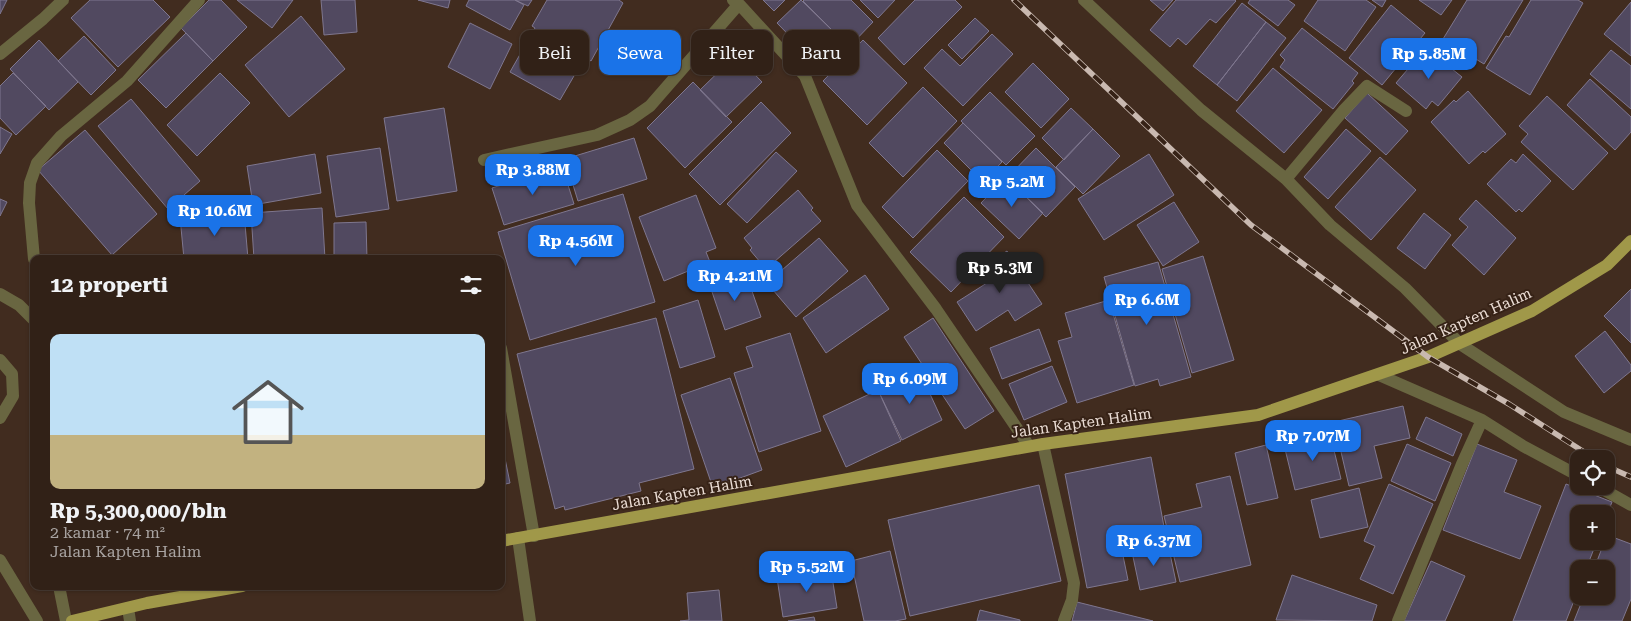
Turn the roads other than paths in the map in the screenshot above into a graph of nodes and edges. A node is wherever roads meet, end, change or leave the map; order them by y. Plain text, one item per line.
1 (63, 0) edge
2 (199, 0) edge
3 (1084, 0) edge
4 (736, 2) edge
5 (0, 54) edge
6 (1406, 111) dead end
7 (484, 160) dead end
8 (1286, 179) junction
9 (1631, 241) edge
10 (34, 255) edge
11 (0, 294) edge
12 (30, 316) edge
13 (1460, 344) junction
14 (0, 360) edge
15 (505, 371) edge
16 (1378, 375) junction
17 (0, 418) edge
18 (1482, 420) junction
19 (1631, 440) edge
20 (1043, 444) junction
21 (1029, 446) junction
22 (1570, 471) edge
23 (1613, 495) edge
24 (1631, 505) edge
25 (534, 536) junction
26 (518, 538) junction
27 (505, 540) edge
28 (0, 560) edge
29 (60, 590) edge
30 (219, 590) edge
31 (128, 608) junction
32 (37, 621) edge
33 (66, 621) edge
34 (72, 621) edge
35 (130, 621) edge
36 (530, 621) edge
37 (1064, 621) edge
38 (1398, 621) edge

1 - 5 street
2 - 10 street
3 - 8 street
4 - 7 street
4 - 21 street
6 - 8 street
8 - 13 street
9 - 13 main road, Jalan Kapten Halim
11 - 12 street
13 - 16 main road, Jalan Kapten Halim
13 - 19 street
14 - 17 street
15 - 25 street
16 - 18 street
16 - 20 main road, Jalan Kapten Halim
18 - 22 street
18 - 38 street
20 - 21 main road, Jalan Kapten Halim
20 - 37 street
21 - 25 main road, Jalan Kapten Halim
23 - 24 street
25 - 26 main road, Jalan Kapten Halim
26 - 27 main road, Jalan Kapten Halim
26 - 36 street
28 - 32 street
29 - 33 street
30 - 31 main road
31 - 34 main road
31 - 35 street

